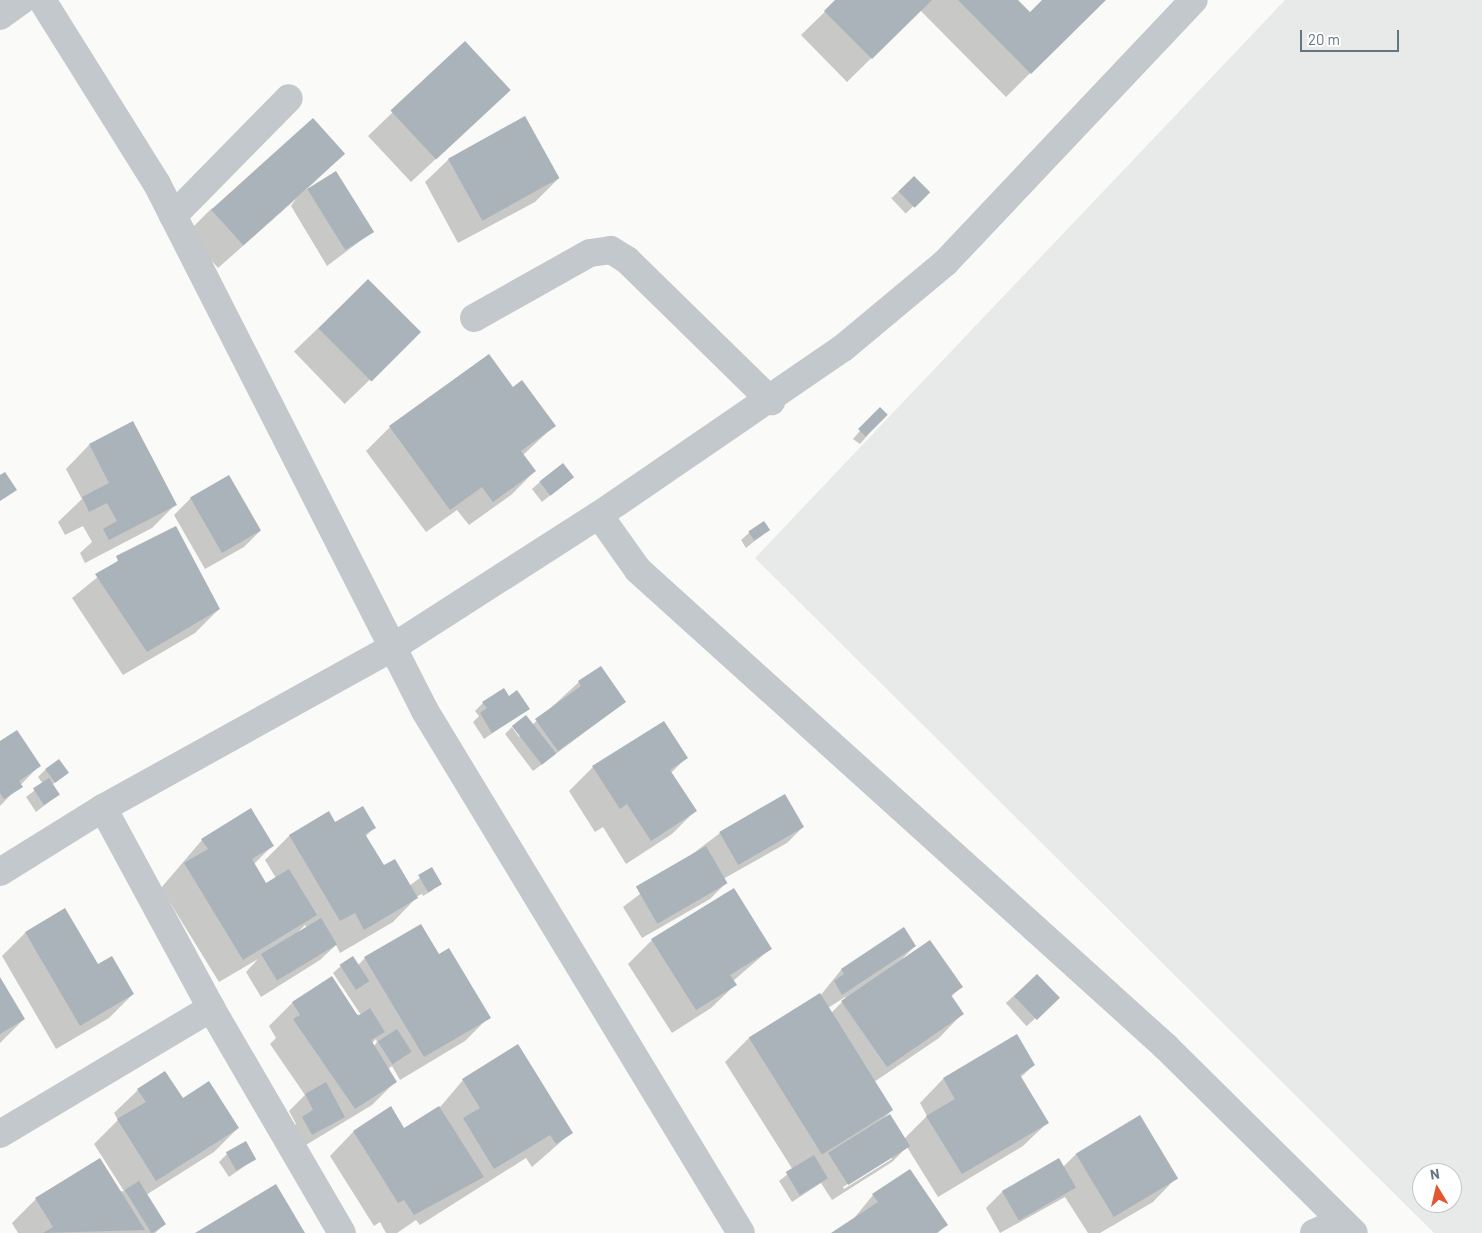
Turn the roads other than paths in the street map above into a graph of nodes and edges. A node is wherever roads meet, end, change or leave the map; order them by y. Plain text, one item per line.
1 (22, 0) edge
2 (42, 0) edge
3 (1194, 0) edge
4 (0, 16) edge
5 (289, 98) dead end
6 (173, 216) junction
7 (474, 318) dead end
8 (770, 401) junction
9 (598, 515) junction
10 (390, 649) junction
11 (103, 808) junction
12 (0, 872) edge
13 (211, 1008) junction
14 (0, 1134) edge
15 (1348, 1227) edge
16 (342, 1233) edge
17 (741, 1233) edge
18 (1314, 1233) edge

1 - 4 street
2 - 6 street
3 - 8 street
5 - 6 street
6 - 10 street
7 - 8 street
8 - 9 street
9 - 10 street
9 - 15 street
10 - 11 street
10 - 17 street
11 - 12 street
11 - 13 street
13 - 14 street
13 - 16 street
15 - 18 street

